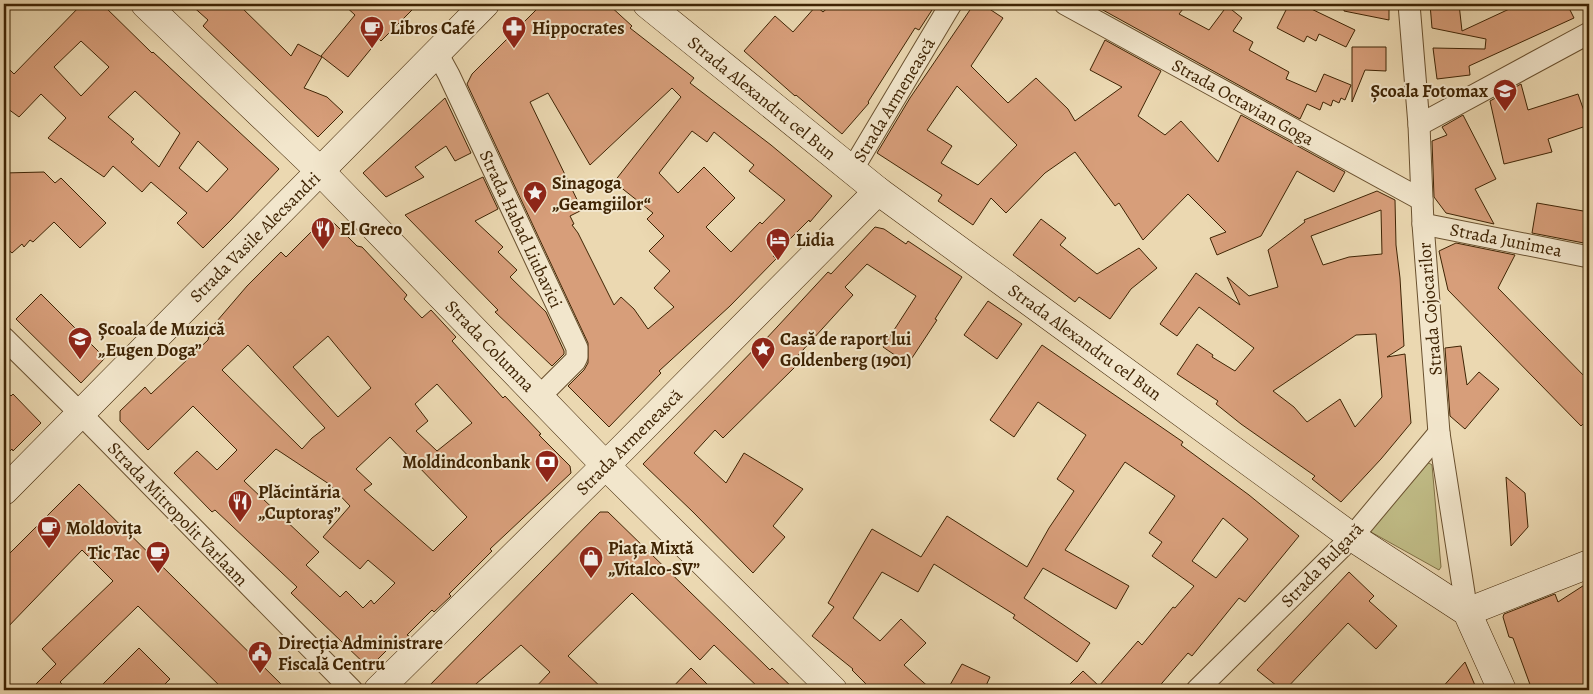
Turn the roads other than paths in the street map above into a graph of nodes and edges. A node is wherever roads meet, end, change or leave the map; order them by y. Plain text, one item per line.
1 (145, 4) edge
2 (485, 4) edge
3 (647, 4) edge
4 (951, 4) edge
5 (1065, 4) edge
6 (1409, 4) edge
7 (1589, 33) edge
8 (437, 53) junction
9 (1419, 125) junction
10 (852, 170) junction
11 (320, 171) junction
12 (878, 192) junction
13 (1422, 200) junction
14 (1423, 224) junction
15 (1589, 257) edge
16 (4, 338) edge
17 (539, 397) junction
18 (80, 413) junction
19 (1439, 432) junction
20 (605, 465) junction
21 (4, 491) edge
22 (1352, 536) junction
23 (1589, 564) edge
24 (1467, 612) junction
25 (352, 690) edge
26 (378, 690) edge
27 (833, 690) edge
28 (1197, 690) edge
29 (1502, 690) edge

1 - 11 main road, Strada Columna
2 - 8 main road, Strada Vasile Alecsandri
3 - 10 main road, Strada Alexandru cel Bun
4 - 10 street, Strada Armenească
5 - 13 street, Strada Octavian Goga
6 - 9 street, Strada Cojocarilor
7 - 9 street
8 - 11 main road, Strada Vasile Alecsandri
8 - 17 street, Strada Habad Liubavici
9 - 13 street, Strada Cojocarilor
10 - 12 main road, Strada Alexandru cel Bun
11 - 17 main road, Strada Columna
11 - 18 main road, Strada Vasile Alecsandri
12 - 20 main road, Strada Armenească
12 - 22 main road, Strada Alexandru cel Bun
13 - 14 street, Strada Cojocarilor
14 - 15 street, Strada Junimea
14 - 19 street, Strada Cojocarilor
16 - 18 street, Strada Mitropolit Varlaam
17 - 20 main road, Strada Columna
18 - 21 main road, Strada Vasile Alecsandri
18 - 25 street, Strada Mitropolit Varlaam
19 - 22 street, Strada Bulgară
19 - 24 street, Strada Cojocarilor
20 - 26 main road, Strada Armenească
20 - 27 main road, Strada Columna
22 - 24 main road, Strada Alexandru cel Bun
22 - 28 street, Strada Bulgară
23 - 24 main road
24 - 29 main road

